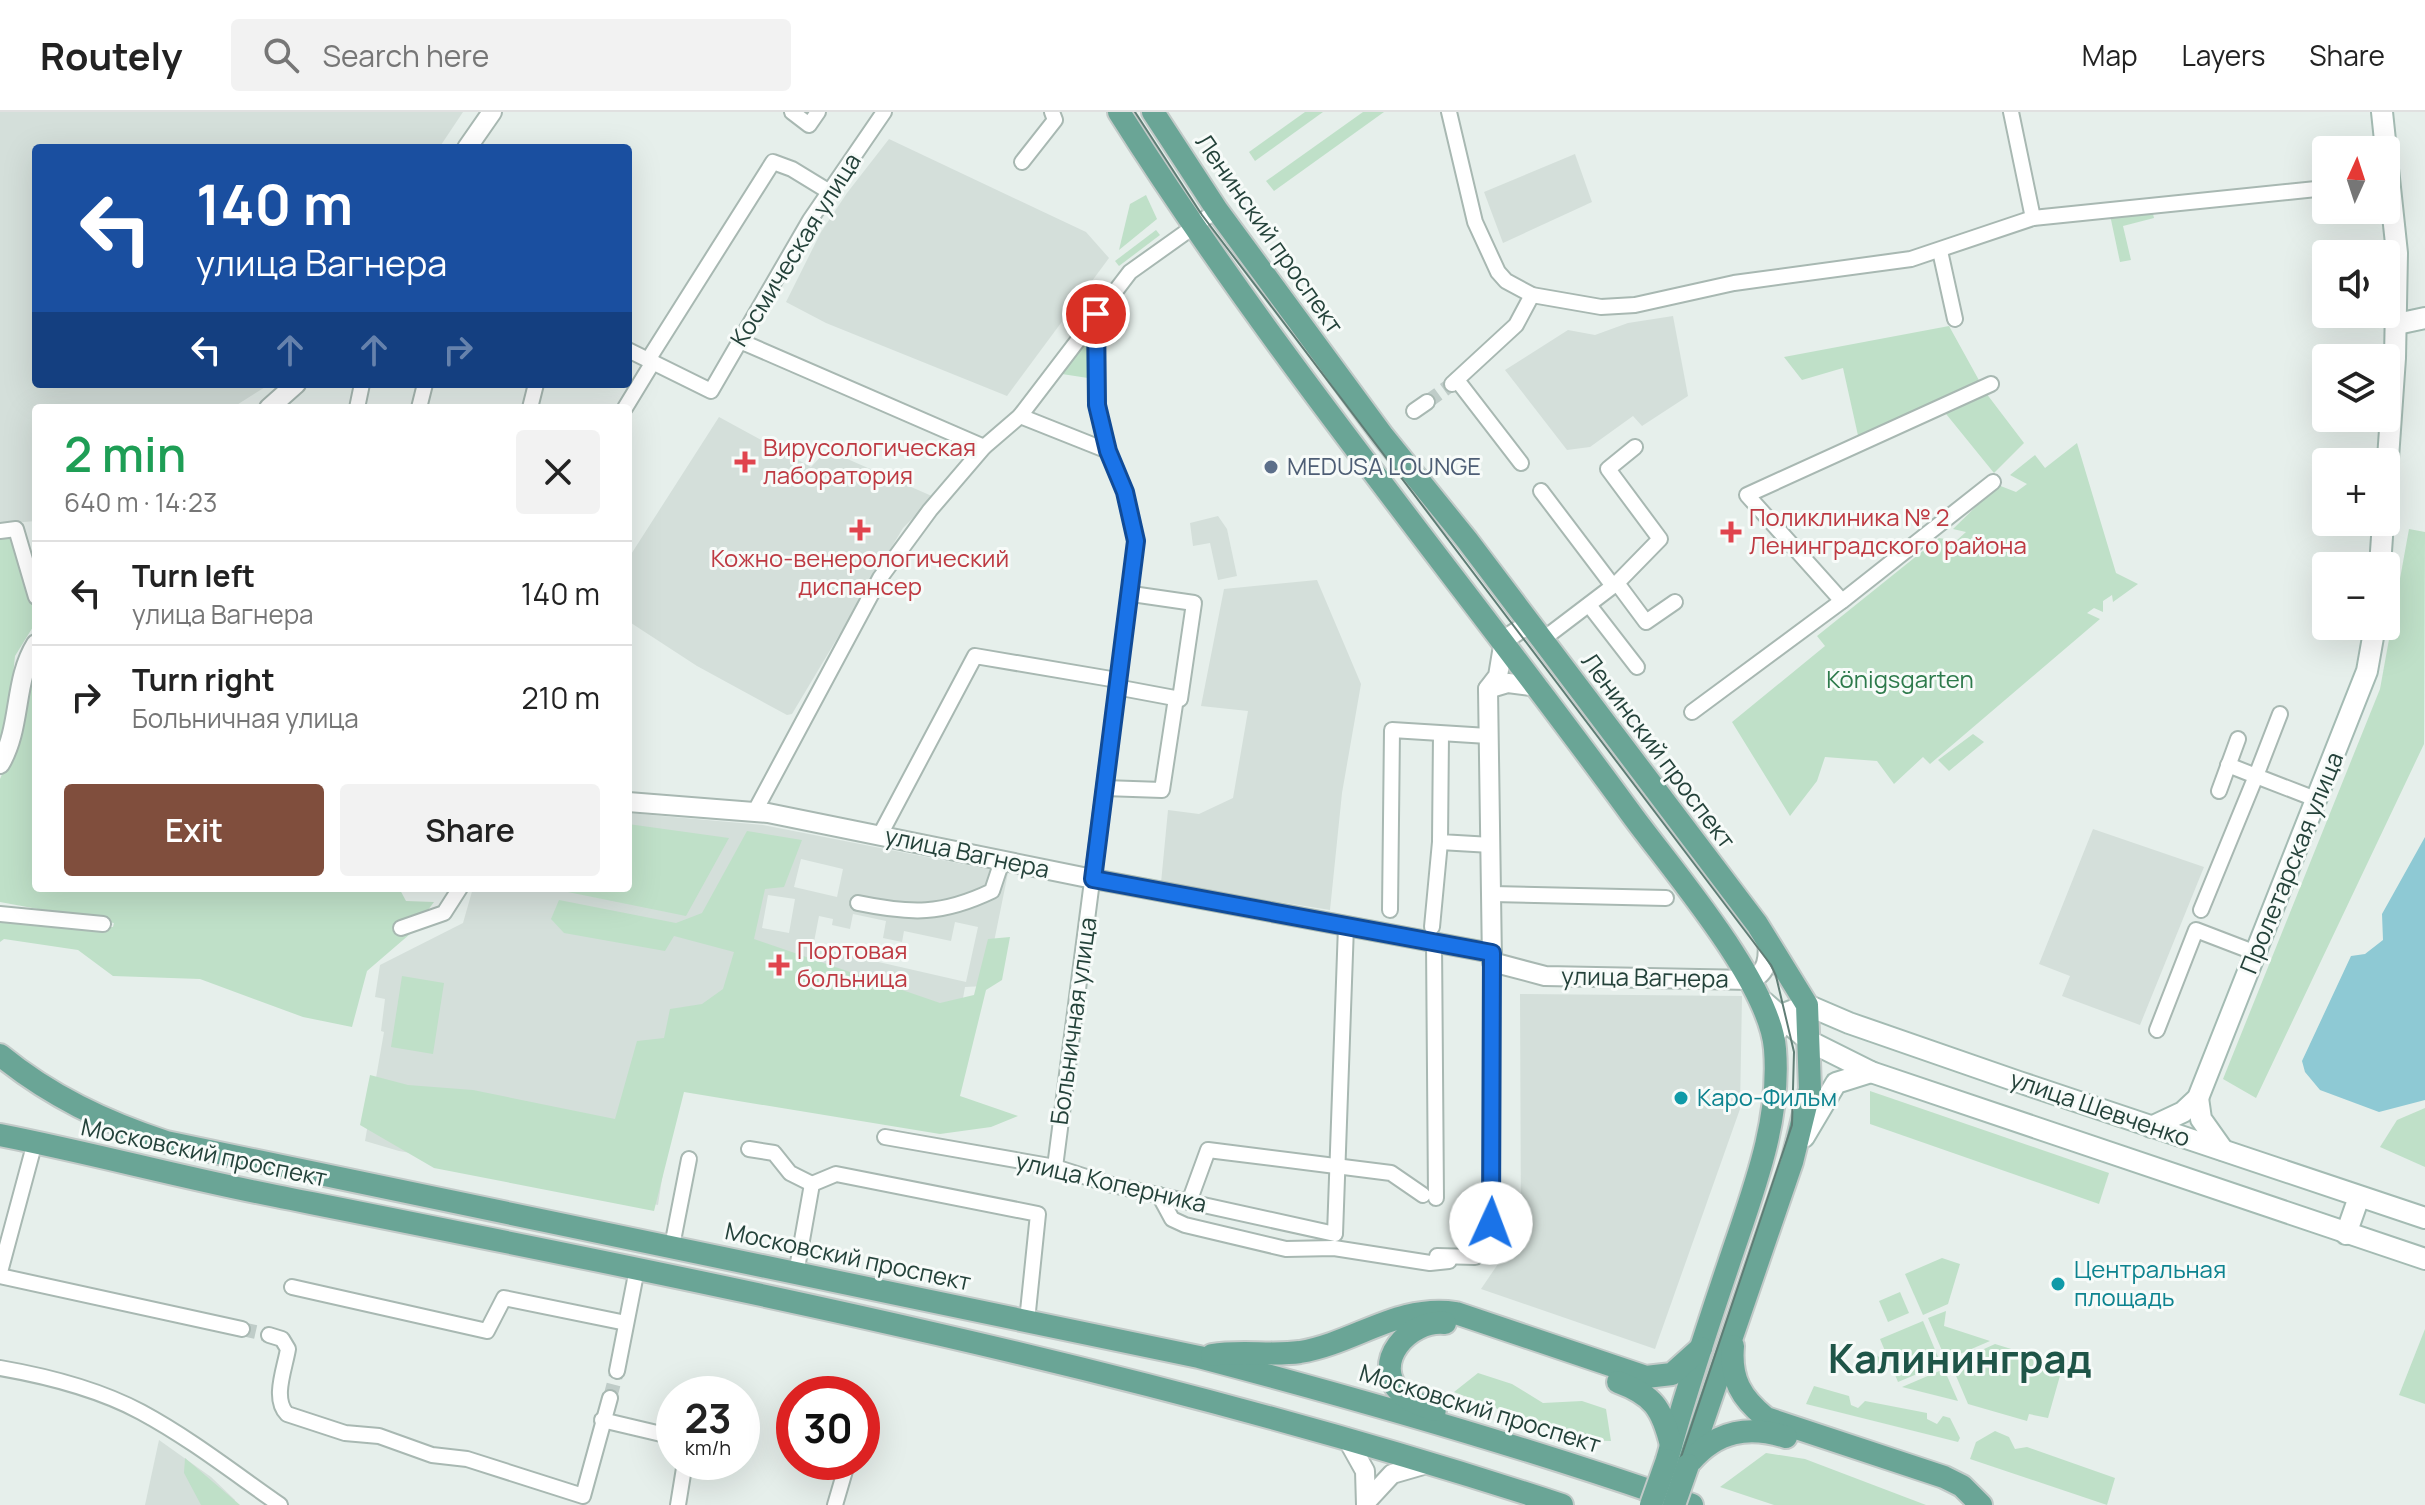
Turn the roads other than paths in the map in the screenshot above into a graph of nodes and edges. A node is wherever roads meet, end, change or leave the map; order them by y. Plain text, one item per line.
1 (492, 112) edge
2 (792, 112) edge
3 (818, 112) edge
4 (884, 112) edge
5 (1052, 112) edge
6 (1119, 112) edge
7 (1153, 112) edge
8 (1449, 112) edge
9 (2011, 112) edge
10 (2382, 112) edge
11 (2385, 136) edge
12 (470, 144) edge
13 (1022, 162) dead end
14 (2312, 189) edge
15 (828, 191) junction
16 (1217, 210) junction
17 (2033, 218) junction
18 (1192, 228) junction
19 (1940, 251) junction
20 (1532, 295) junction
21 (1096, 314) junction
22 (2425, 318) edge
23 (1955, 319) dead end
24 (2400, 323) edge
25 (2397, 328) edge
26 (740, 341) junction
27 (632, 352) edge
28 (650, 361) junction
29 (1991, 384) dead end
30 (292, 388) edge
31 (1427, 402) tunnel mouth
32 (274, 404) edge
33 (627, 404) edge
34 (1414, 411) dead end
35 (1020, 416) junction
36 (984, 447) junction
37 (1635, 447) dead end
38 (2389, 448) edge
39 (1108, 451) junction
40 (1521, 463) dead end
41 (1993, 482) dead end
42 (1541, 491) dead end
43 (0, 531) edge
44 (32, 583) edge
45 (1615, 585) junction
46 (1132, 594) junction
47 (1842, 601) junction
48 (1675, 602) dead end
49 (1589, 605) junction
50 (1536, 631) junction
51 (1504, 640) junction
52 (2373, 640) edge
53 (32, 652) edge
54 (1637, 667) dead end
55 (1117, 684) junction
56 (1539, 687) junction
57 (1488, 689) junction
58 (1176, 698) junction
59 (1692, 712) dead end
60 (2280, 714) dead end
61 (1441, 734) junction
62 (1488, 736) junction
63 (2238, 739) dead end
64 (0, 764) edge
65 (2228, 765) junction
66 (2256, 776) junction
67 (1104, 788) junction
68 (2219, 791) dead end
69 (2318, 800) junction
70 (632, 802) edge
71 (755, 811) junction
72 (880, 835) junction
73 (1440, 842) junction
74 (1491, 845) junction
75 (1002, 861) junction
76 (1093, 879) junction
77 (457, 892) edge
78 (1492, 894) junction
79 (1666, 898) dead end
80 (858, 903) dead end
81 (1390, 910) dead end
82 (2201, 910) dead end
83 (0, 914) edge
84 (103, 924) dead end
85 (1346, 926) junction
86 (401, 928) dead end
87 (1433, 934) junction
88 (1767, 939) junction
89 (2256, 953) junction
90 (1492, 958) junction
91 (1750, 980) junction
92 (1807, 1005) junction
93 (1778, 1029) junction
94 (2157, 1030) dead end
95 (1809, 1041) junction
96 (0, 1055) edge
97 (1871, 1072) junction
98 (2019, 1082) junction
99 (2198, 1098) junction
100 (2008, 1117) junction
101 (2151, 1127) junction
102 (0, 1135) edge
103 (885, 1137) dead end
104 (35, 1142) junction
105 (749, 1149) dead end
106 (2223, 1151) junction
107 (689, 1159) dead end
108 (1792, 1162) junction
109 (1055, 1167) junction
110 (1339, 1167) junction
111 (812, 1184) junction
112 (1159, 1195) junction
113 (2359, 1197) junction
114 (1189, 1202) junction
115 (2425, 1218) edge
116 (2346, 1234) junction
117 (672, 1246) junction
118 (1437, 1256) dead end
119 (1465, 1259) junction
120 (2425, 1259) edge
121 (637, 1269) junction
122 (0, 1274) edge
123 (796, 1274) junction
124 (827, 1281) junction
125 (292, 1287) dead end
126 (819, 1309) junction
127 (1027, 1321) junction
128 (1735, 1321) junction
129 (626, 1323) junction
130 (242, 1329) tunnel mouth
131 (269, 1335) dead end
132 (1701, 1348) junction
133 (1199, 1357) junction
134 (0, 1368) edge
135 (617, 1371) tunnel mouth
136 (610, 1398) tunnel mouth
137 (602, 1420) junction
138 (656, 1433) edge
139 (1346, 1437) junction
140 (1528, 1449) junction
141 (1675, 1456) junction
142 (1433, 1463) junction
143 (682, 1480) edge
144 (842, 1480) edge
145 (1367, 1503) edge
146 (280, 1505) edge
147 (678, 1505) edge
148 (835, 1505) edge
149 (1562, 1505) edge
150 (1651, 1505) edge
151 (1674, 1505) edge
152 (1692, 1505) edge
153 (1967, 1505) edge
154 (1981, 1505) edge

1 - 12 street
2 - 3 street
4 - 15 street, Космическая улица
5 - 13 street
6 - 18 main road, Ленинский проспект
7 - 16 main road, Ленинский проспект
8 - 20 street
9 - 17 street
10 - 11 main road
14 - 17 street
15 - 26 street, Космическая улица
15 - 28 street
16 - 18 street
16 - 50 main road, Ленинский проспект
17 - 19 street
18 - 21 street
18 - 51 main road, Ленинский проспект
19 - 20 street
19 - 23 street
20 - 40 street
21 - 35 street
21 - 39 street, Больничная улица
22 - 24 main road
25 - 38 main road
26 - 28 street, Космическая улица
26 - 36 street
27 - 28 street
28 - 33 street
29 - 47 street
30 - 32 street
31 - 34 street
35 - 36 street
35 - 39 street
36 - 71 street
37 - 45 street
39 - 46 street, Больничная улица
41 - 47 street
42 - 45 street
43 - 44 street
45 - 48 street
45 - 49 street
46 - 55 street, Больничная улица
46 - 58 street
47 - 59 street
49 - 50 street
49 - 54 street
50 - 51 street
50 - 88 main road, Ленинский проспект
51 - 56 main road, Ленинский проспект
51 - 57 street
52 - 69 main road, Пролетарская улица
53 - 64 street
55 - 58 street
55 - 67 street, Больничная улица
55 - 72 street
56 - 57 street
56 - 91 main road, Ленинский проспект
57 - 62 street
58 - 67 street
60 - 66 street
61 - 62 street
61 - 73 street
61 - 81 street
62 - 74 street
63 - 65 street
65 - 66 street
65 - 68 street
66 - 69 street
66 - 82 street
67 - 76 street, Больничная улица
69 - 89 main road, Пролетарская улица
70 - 71 street, улица Вагнера
71 - 72 street, улица Вагнера
72 - 75 street, улица Вагнера
73 - 74 street
73 - 87 street
74 - 78 street
75 - 76 street, улица Вагнера
75 - 80 street
76 - 85 street, улица Вагнера
76 - 109 street, Больничная улица
77 - 86 street
78 - 79 street
78 - 90 street
83 - 84 street
85 - 87 street, улица Вагнера
85 - 110 street
87 - 90 street, улица Вагнера
87 - 110 street
88 - 91 street, улица Вагнера
88 - 92 main road, Ленинский проспект
89 - 94 street
89 - 99 main road, Пролетарская улица
90 - 91 street, улица Вагнера
90 - 119 street
91 - 93 main road, Ленинский проспект
92 - 93 main road
92 - 95 main road, Ленинский проспект
92 - 98 main road, улица Шевченко
93 - 95 main road, улица Шевченко
93 - 132 main road, Ленинский проспект
95 - 97 main road, улица Шевченко
95 - 108 main road, Ленинский проспект
96 - 117 main road, Московский проспект
97 - 100 main road, улица Шевченко
97 - 108 main road
98 - 100 main road
98 - 101 main road, улица Шевченко
99 - 101 main road
99 - 106 main road
100 - 116 main road, улица Шевченко
101 - 106 main road, улица Шевченко
102 - 104 main road, Московский проспект
103 - 109 street, улица Коперника
104 - 121 main road, Московский проспект
104 - 122 street
105 - 111 street
106 - 113 main road, улица Шевченко
107 - 117 street
108 - 128 main road, Ленинский проспект
109 - 112 street, улица Коперника
110 - 114 street
110 - 114 street, улица Коперника
111 - 123 street
111 - 127 street
112 - 114 street, улица Коперника
112 - 119 street
113 - 115 main road, улица Шевченко
113 - 116 main road
116 - 120 main road, улица Шевченко
117 - 123 main road, Московский проспект
118 - 119 street
121 - 126 main road, Московский проспект
121 - 129 street
122 - 130 street
123 - 124 main road, Московский проспект
124 - 126 main road
124 - 127 main road, Московский проспект
125 - 129 street
126 - 139 main road, Московский проспект
127 - 133 main road, Московский проспект
128 - 141 main road, Ленинский проспект
128 - 154 main road
129 - 135 street
131 - 137 street
132 - 133 main road
132 - 141 main road, Ленинский проспект
133 - 140 main road, Московский проспект
134 - 146 street
136 - 137 street
137 - 138 street
139 - 142 main road, Московский проспект
139 - 145 street
140 - 141 main road
140 - 152 main road, Московский проспект
141 - 150 main road, Ленинский проспект, bridge
141 - 151 main road, Ленинский проспект, bridge
141 - 153 main road
142 - 145 street
142 - 149 main road, Московский проспект
143 - 147 street
144 - 148 street

